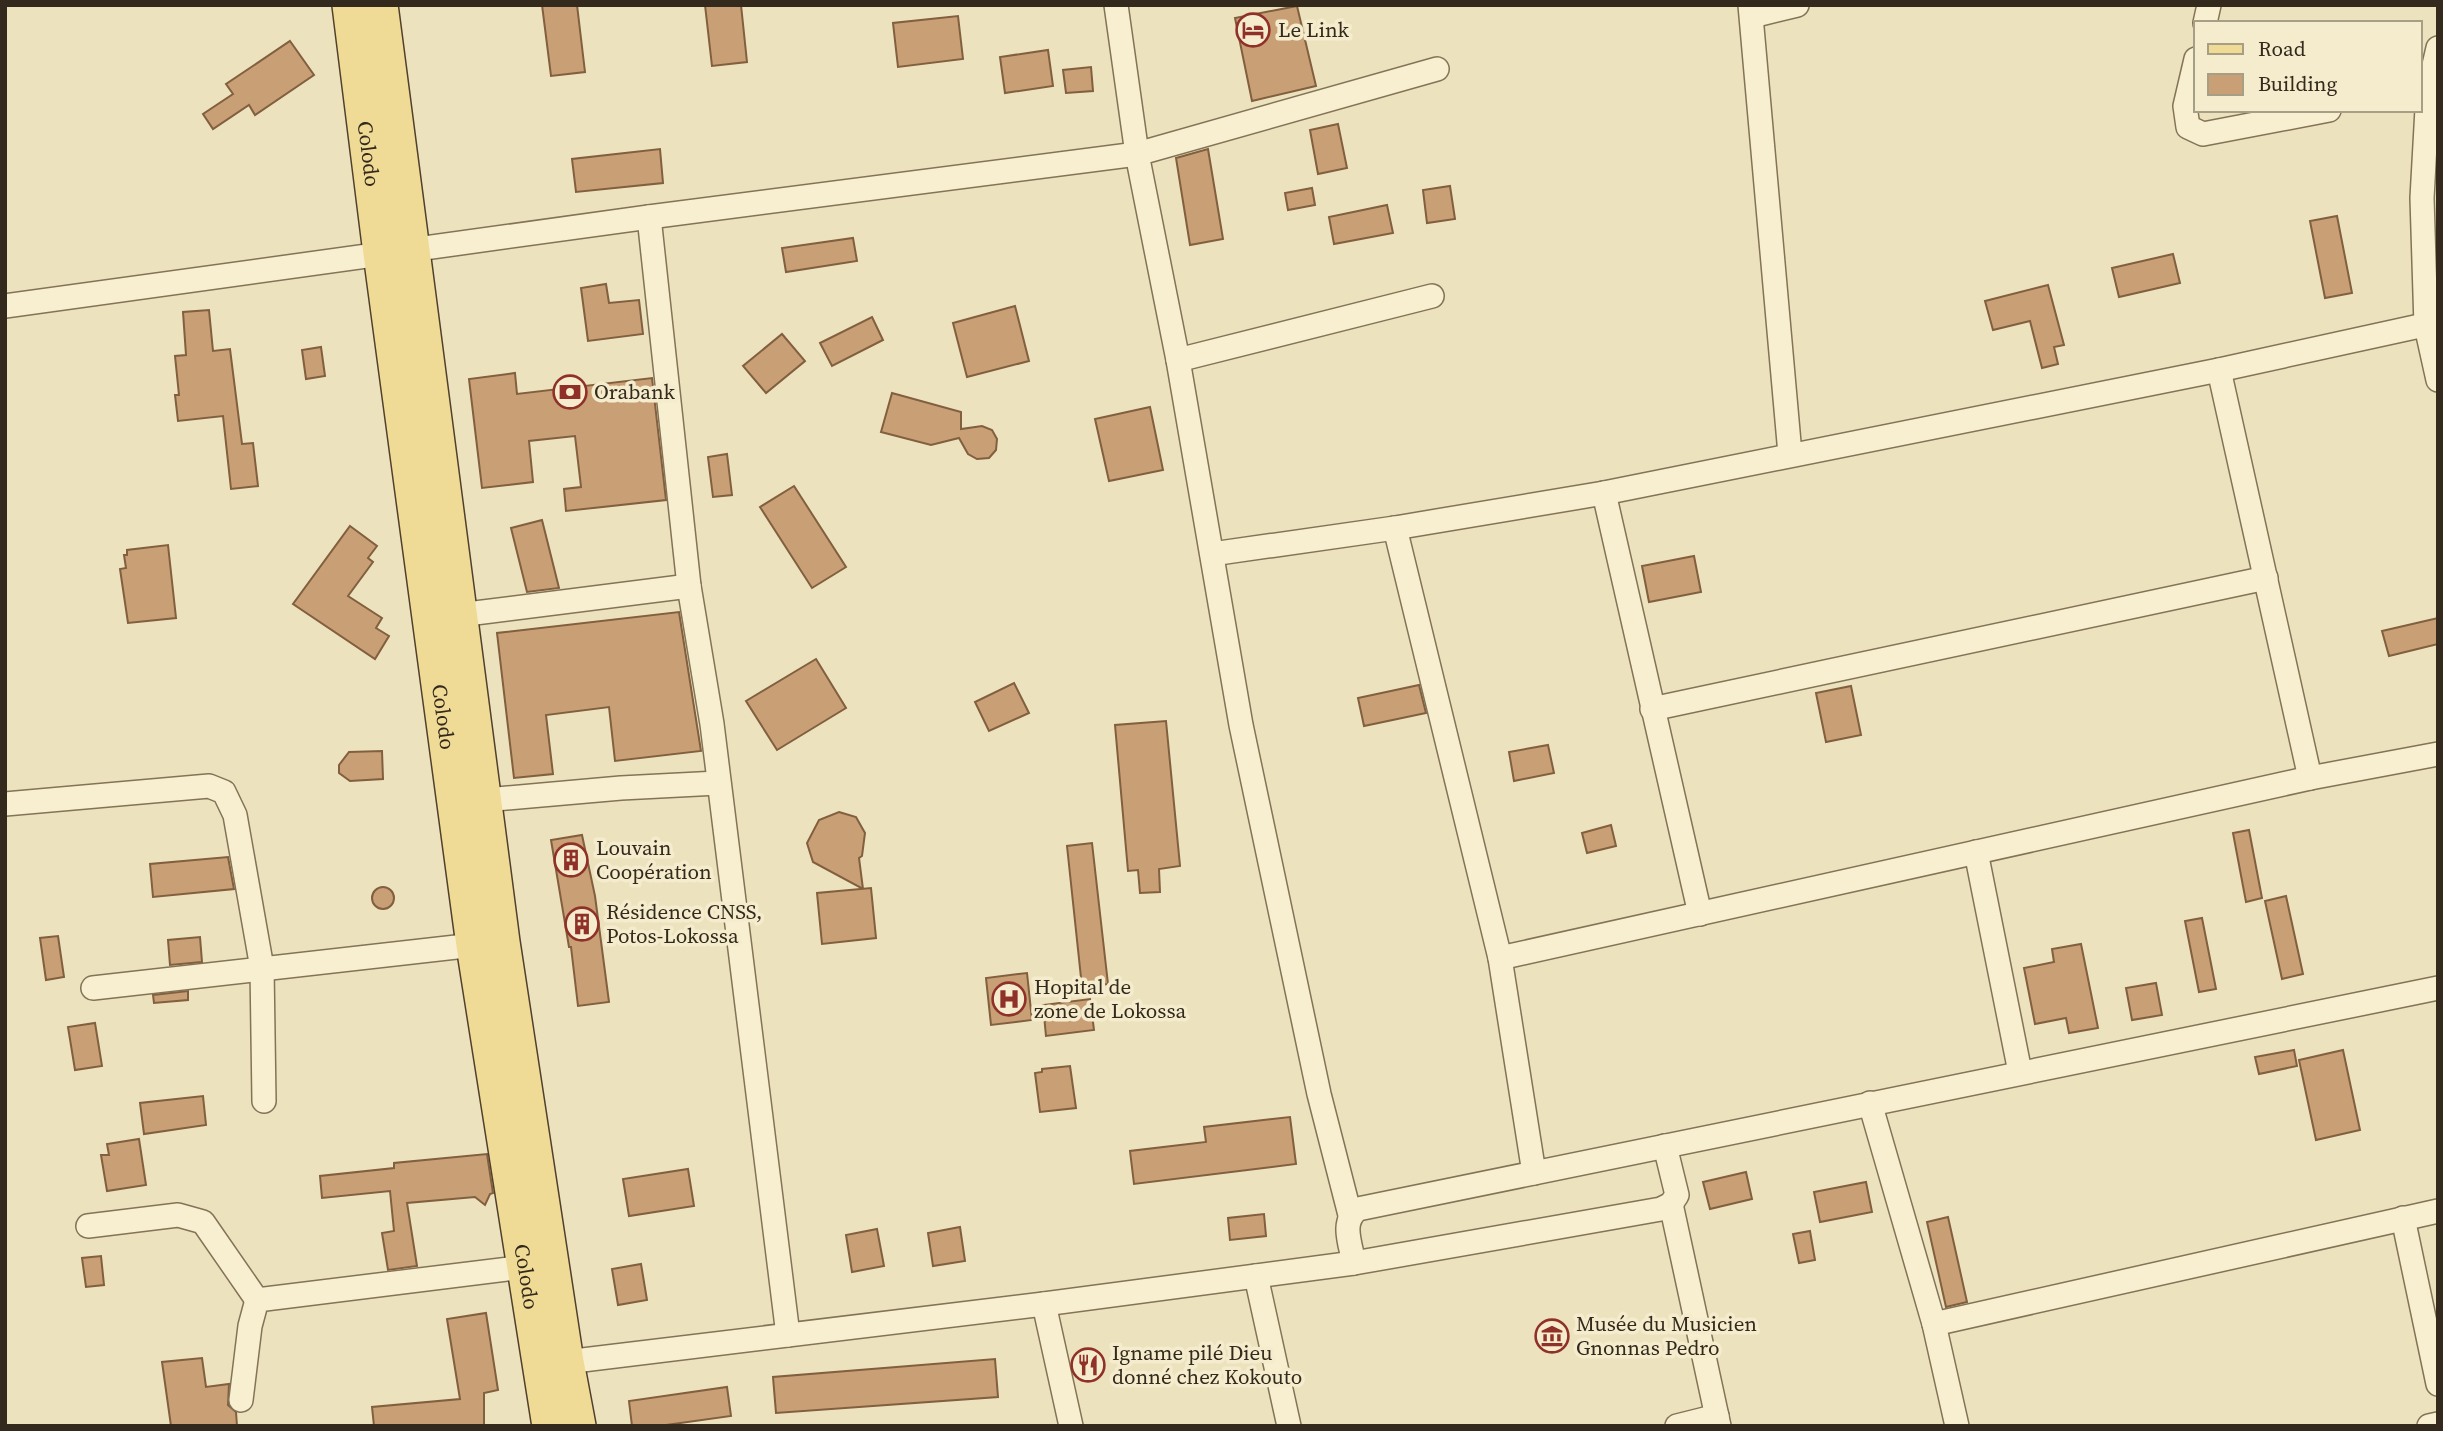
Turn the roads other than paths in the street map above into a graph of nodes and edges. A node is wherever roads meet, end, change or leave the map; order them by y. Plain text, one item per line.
1 (350, 5) edge
2 (380, 5) edge
3 (1116, 5) edge
4 (1797, 5) edge
5 (1751, 10) edge
6 (2438, 48) edge
7 (2194, 68) edge
8 (1437, 69) dead end
9 (2424, 92) edge
10 (2318, 112) edge
11 (1138, 154) junction
12 (649, 217) junction
13 (396, 251) junction
14 (1432, 296) dead end
15 (5, 306) edge
16 (2432, 324) edge
17 (1178, 360) junction
18 (2219, 370) junction
19 (2438, 380) edge
20 (1790, 454) junction
21 (1604, 493) junction
22 (1395, 528) junction
23 (1212, 554) junction
24 (2266, 578) junction
25 (689, 586) junction
26 (459, 615) junction
27 (1652, 709) junction
28 (2438, 754) edge
29 (2311, 778) junction
30 (718, 783) junction
31 (485, 800) junction
32 (5, 804) edge
33 (1976, 852) junction
34 (1700, 914) junction
35 (474, 945) junction
36 (1500, 958) junction
37 (262, 968) junction
38 (93, 988) dead end
39 (2438, 988) edge
40 (2020, 1072) junction
41 (264, 1101) dead end
42 (1870, 1103) junction
43 (1665, 1146) junction
44 (1534, 1173) junction
45 (1671, 1204) junction
46 (2438, 1211) edge
47 (1350, 1214) junction
48 (2403, 1218) junction
49 (88, 1226) dead end
50 (1354, 1263) junction
51 (524, 1266) junction
52 (1256, 1276) junction
53 (257, 1300) junction
54 (1044, 1304) junction
55 (1934, 1324) junction
56 (788, 1335) junction
57 (566, 1362) junction
58 (2438, 1384) edge
59 (241, 1400) dead end
60 (1718, 1421) edge
61 (2438, 1424) edge
62 (550, 1426) edge
63 (578, 1426) edge
64 (1071, 1426) edge
65 (1289, 1426) edge
66 (1676, 1426) edge
67 (1957, 1426) edge
68 (2429, 1426) edge

1 - 13 main road, Colodo
2 - 13 main road, Colodo
3 - 11 street
4 - 5 street
5 - 20 street
6 - 9 street
7 - 10 street
8 - 11 street
9 - 16 street
11 - 12 street
11 - 17 street
12 - 13 street
12 - 25 street
13 - 15 street
13 - 26 main road, Colodo
13 - 35 main road, Colodo
14 - 17 street
16 - 18 street
16 - 19 street
17 - 23 street
18 - 20 street
18 - 24 street
20 - 21 street
21 - 22 street
21 - 27 street
22 - 23 street
22 - 36 street
23 - 47 street
24 - 27 street
24 - 29 street
25 - 26 street
25 - 30 street
26 - 31 main road, Colodo
27 - 34 street
28 - 29 street
29 - 33 street
30 - 31 street
30 - 56 street
31 - 57 main road, Colodo
32 - 37 street
33 - 34 street
33 - 40 street
34 - 36 street
35 - 37 street
35 - 51 main road, Colodo
36 - 44 street
37 - 38 street
37 - 41 street
39 - 40 street
40 - 42 street
42 - 43 street
42 - 55 street
43 - 44 street
43 - 45 street
44 - 47 street
45 - 50 street
45 - 60 street
46 - 48 street
47 - 50 street
48 - 55 street
48 - 58 street
49 - 53 street
50 - 52 street
51 - 53 street
51 - 62 main road, Colodo
52 - 54 street
52 - 65 street
53 - 59 street
54 - 56 street
54 - 64 street
55 - 67 street
56 - 57 street
57 - 63 main road, Colodo
60 - 66 street
61 - 68 street

